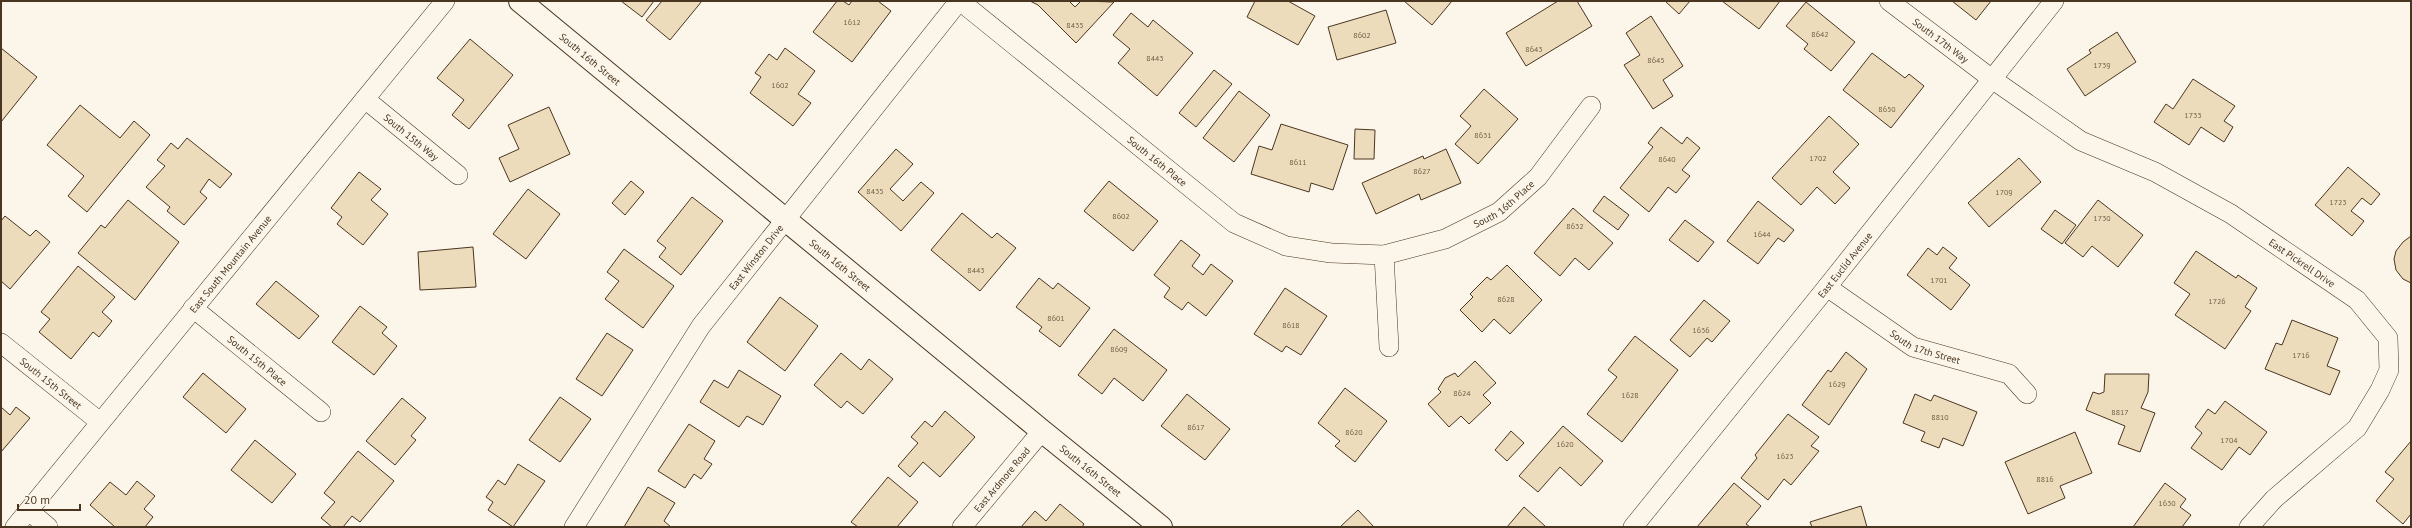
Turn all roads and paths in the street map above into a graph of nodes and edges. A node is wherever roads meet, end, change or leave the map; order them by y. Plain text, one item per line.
1 (445, 1) edge
2 (520, 1) edge
3 (959, 1) edge
4 (1889, 1) edge
5 (2054, 1) edge
6 (1992, 79) junction
7 (365, 99) junction
8 (1591, 106) dead end
9 (458, 176) dead end
10 (785, 220) junction
11 (1384, 255) junction
12 (1827, 287) junction
13 (194, 308) junction
14 (1, 343) edge
15 (1389, 347) dead end
16 (2027, 394) dead end
17 (321, 412) dead end
18 (100, 422) junction
19 (1042, 431) junction
20 (29, 511) junction
21 (15, 527) edge
22 (48, 527) edge
23 (574, 527) edge
24 (962, 527) edge
25 (1161, 527) edge
26 (1633, 527) edge
27 (2248, 527) edge

1 - 7 street, East South Mountain Avenue
2 - 10 main road, South 16th Street
3 - 10 street, East Winston Drive
3 - 11 street, South 16th Place
4 - 6 street, South 17th Way
5 - 6 street, East Euclid Avenue
6 - 12 street, East Euclid Avenue
6 - 27 street, East Pickrell Drive
7 - 9 street, South 15th Way
7 - 13 street, East South Mountain Avenue
8 - 11 street, South 16th Place
10 - 19 main road, South 16th Street
10 - 23 street, East Winston Drive
11 - 15 street
12 - 16 street, South 17th Street
12 - 26 street, East Euclid Avenue
13 - 17 street, South 15th Place
13 - 18 street, East South Mountain Avenue
14 - 18 street, South 15th Street
18 - 20 street, East South Mountain Avenue
19 - 24 street, East Ardmore Road
19 - 25 main road, South 16th Street
20 - 21 street, East South Mountain Avenue
20 - 22 street

